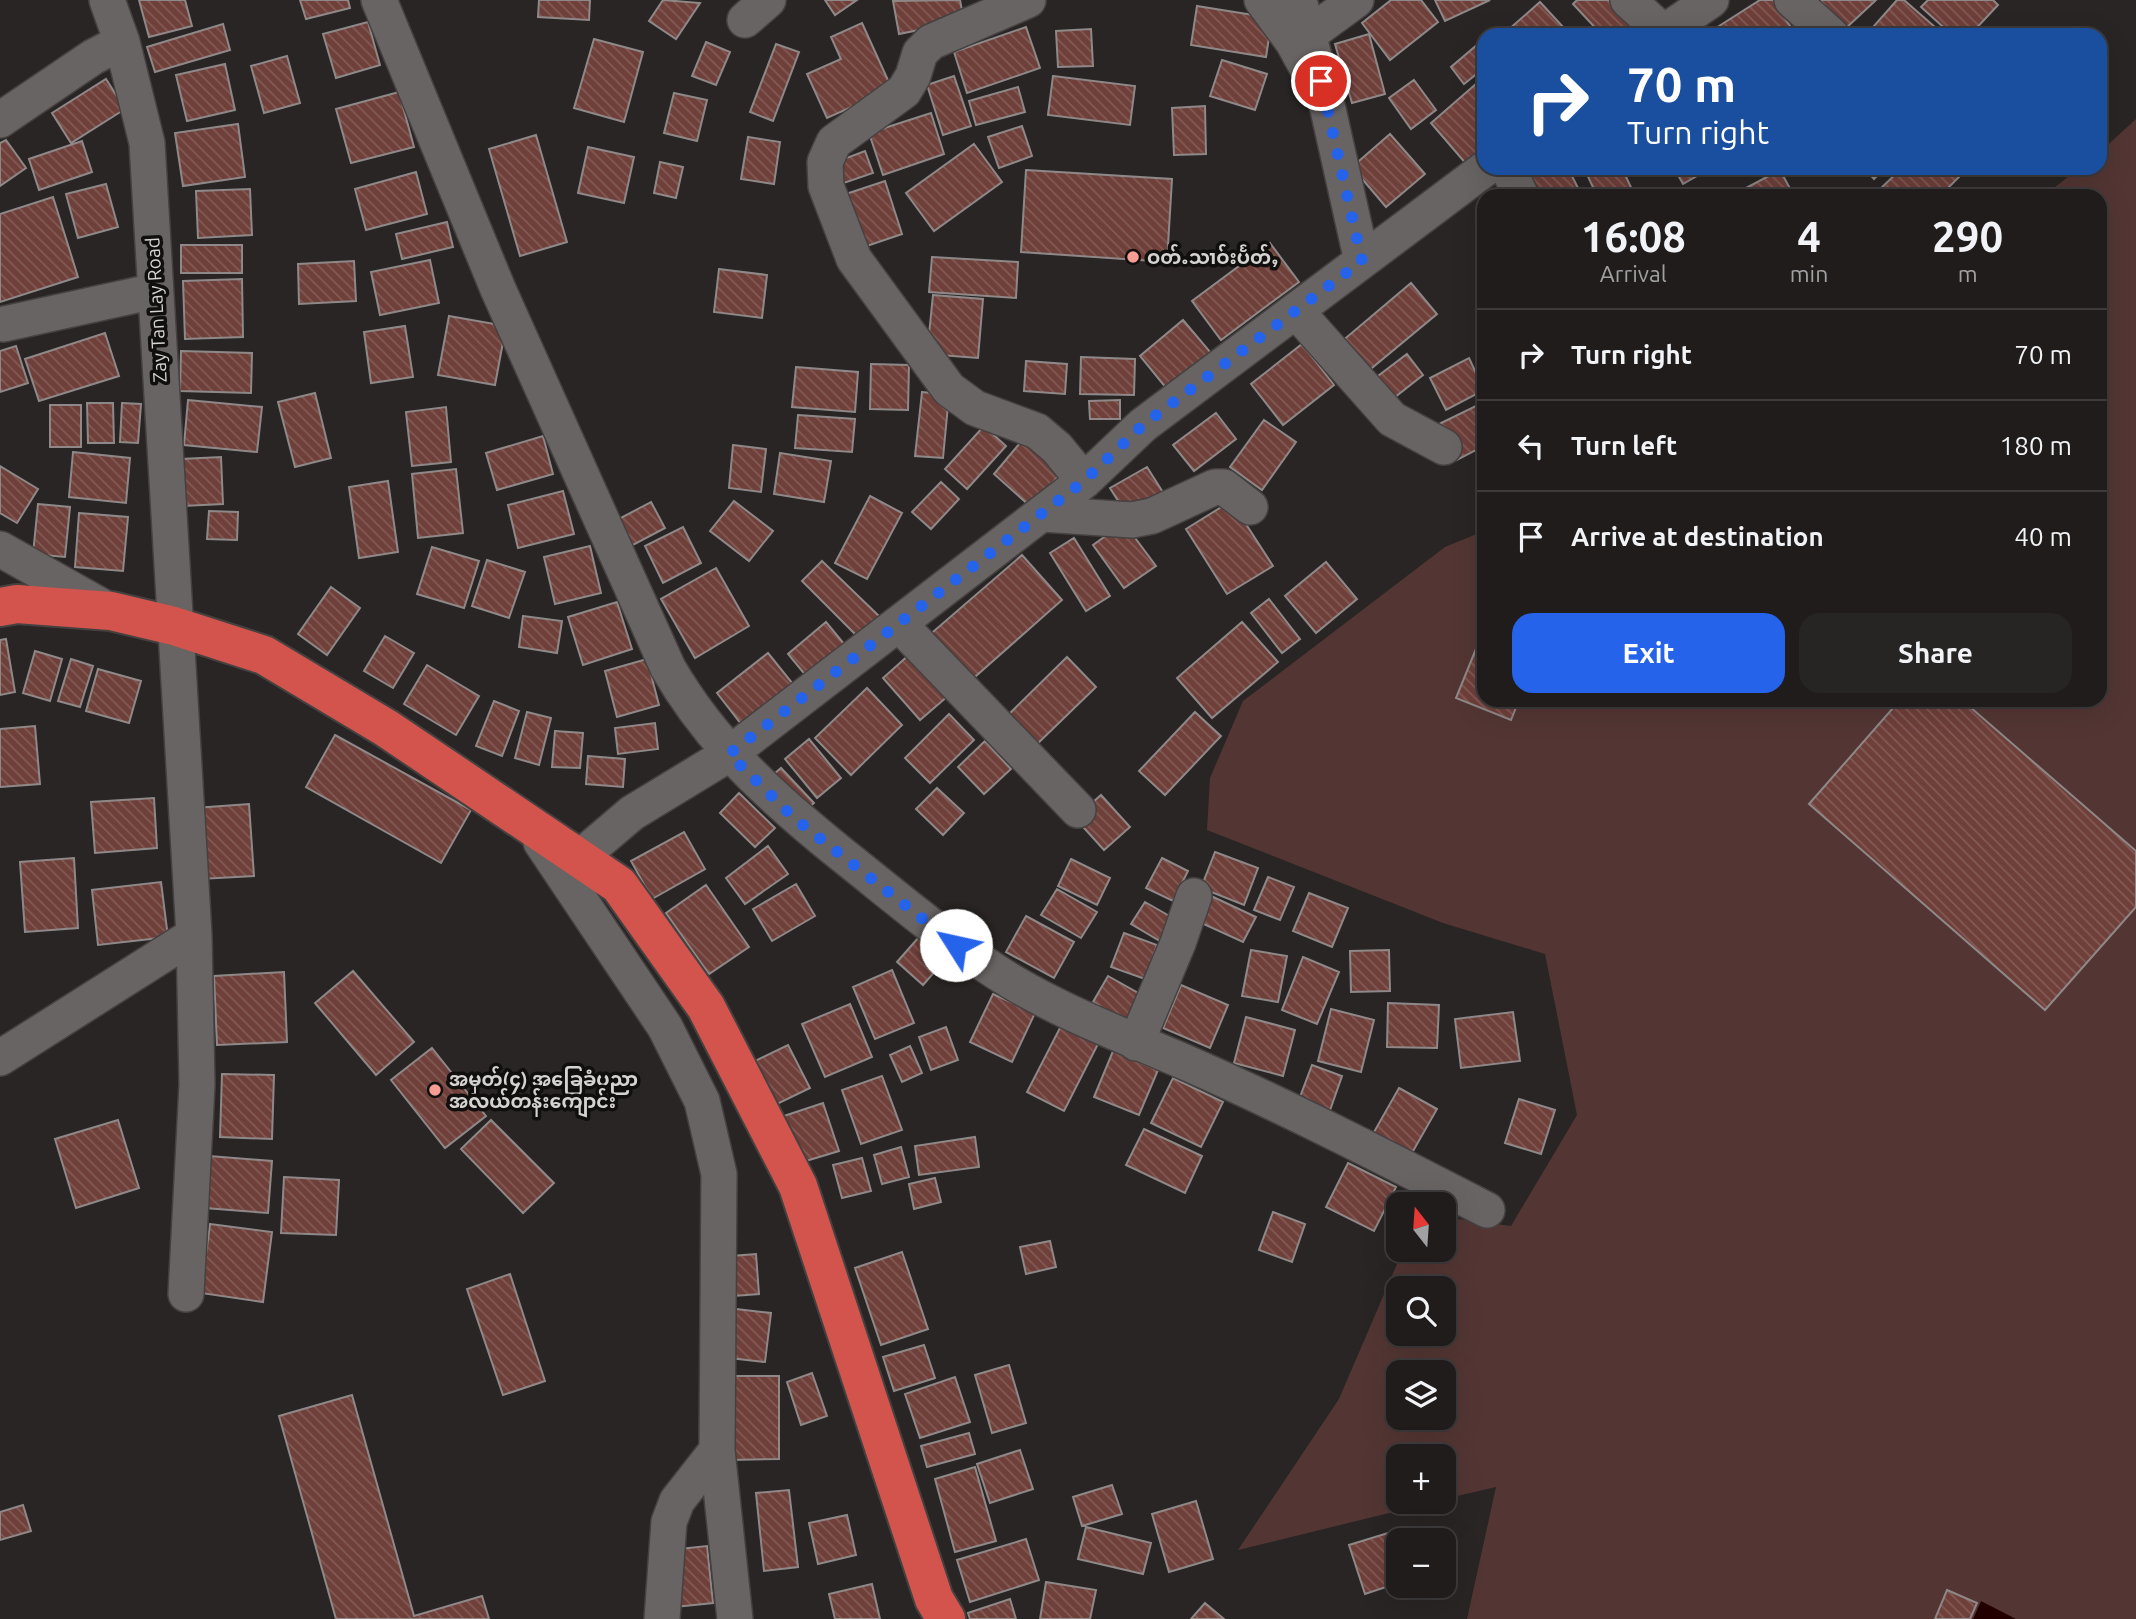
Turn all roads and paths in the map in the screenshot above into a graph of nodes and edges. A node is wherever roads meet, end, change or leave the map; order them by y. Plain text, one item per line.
1 (107, 0) edge
2 (379, 0) edge
3 (1028, 0) edge
4 (1262, 0) edge
5 (1299, 0) edge
6 (1356, 0) edge
7 (1628, 0) edge
8 (1711, 0) edge
9 (1792, 0) edge
10 (1656, 28) edge
11 (1671, 28) edge
12 (1823, 28) edge
13 (1308, 35) junction
14 (122, 42) junction
15 (1327, 105) junction
16 (0, 120) edge
17 (1477, 175) edge
18 (1362, 261) junction
19 (155, 291) junction
20 (1296, 311) junction
21 (4, 324) dead end
22 (1444, 447) dead end
23 (1084, 481) junction
24 (1250, 507) dead end
25 (1042, 514) junction
26 (0, 549) edge
27 (0, 607) edge
28 (111, 611) junction
29 (899, 624) junction
30 (174, 626) junction
31 (729, 754) junction
32 (1079, 810) dead end
33 (532, 828) junction
34 (578, 859) junction
35 (1194, 896) dead end
36 (194, 935) junction
37 (1136, 1043) junction
38 (0, 1058) edge
39 (1487, 1210) dead end
40 (186, 1294) dead end
41 (717, 1450) junction
42 (662, 1619) edge
43 (735, 1619) edge
44 (946, 1619) edge

1 - 14 street, Zay Tan Lay Road
2 - 31 street
3 - 23 street
4 - 15 street
5 - 13 street
6 - 13 street
7 - 10 street
8 - 11 street
9 - 12 street
13 - 15 street
14 - 16 street
14 - 19 street, Zay Tan Lay Road
15 - 18 street
17 - 18 street
18 - 20 street
19 - 21 street
19 - 30 street, Zay Tan Lay Road
20 - 22 street
20 - 23 street
23 - 25 street
24 - 25 street
25 - 29 street
26 - 28 street
27 - 28 highway
28 - 30 highway
29 - 31 street
29 - 32 street
30 - 33 highway
30 - 36 street, Zay Tan Lay Road
31 - 34 street
31 - 37 street
33 - 34 highway
33 - 41 street
34 - 44 highway
35 - 37 street
36 - 38 street
36 - 40 street, Zay Tan Lay Road
37 - 39 street
41 - 42 street
41 - 43 street

